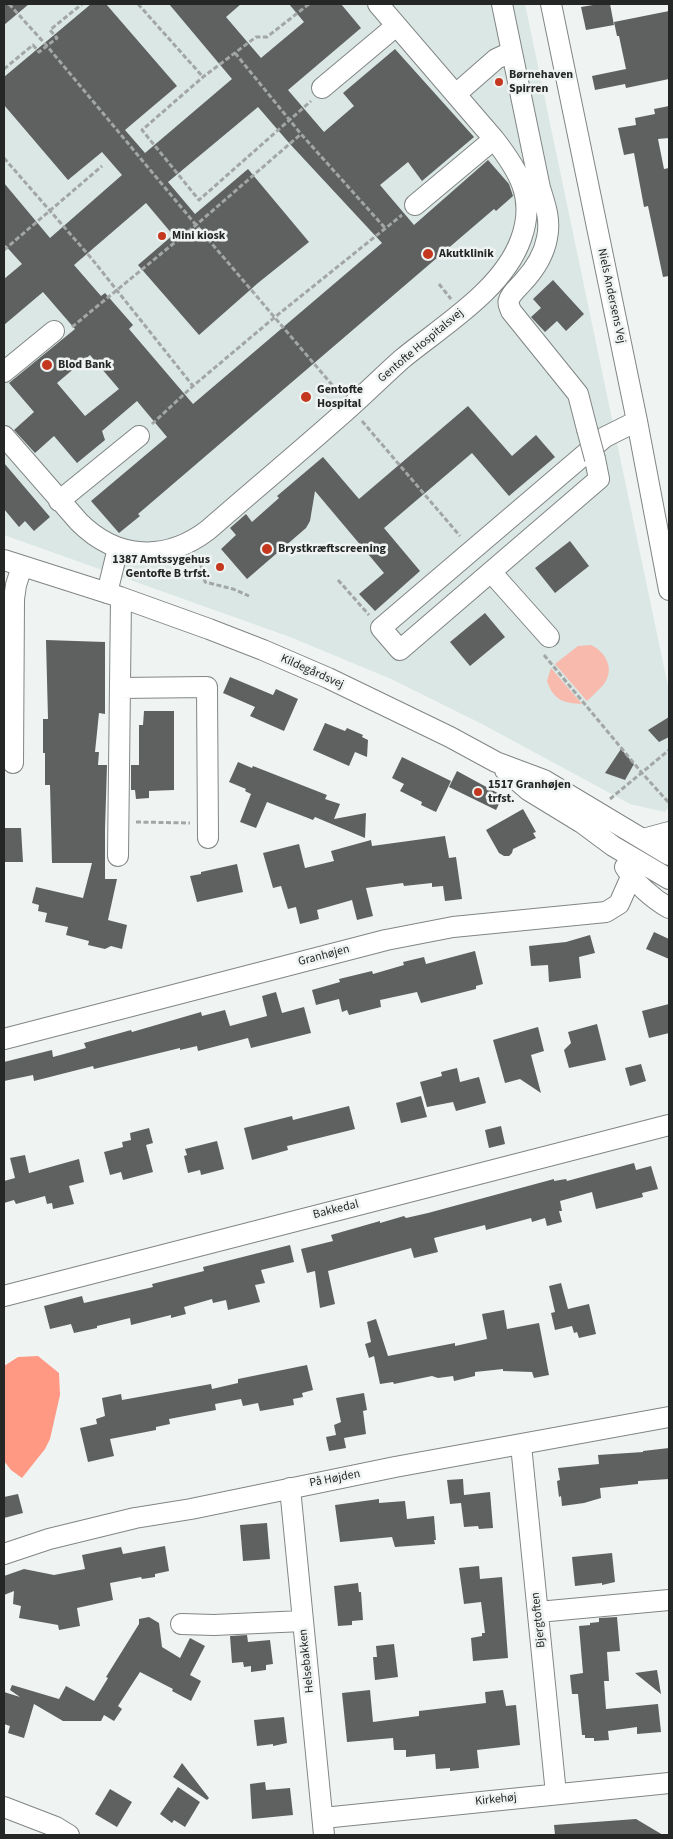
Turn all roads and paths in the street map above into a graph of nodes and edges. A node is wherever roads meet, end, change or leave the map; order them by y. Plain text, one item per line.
1 (82, 4) edge
2 (138, 4) edge
3 (308, 4) edge
4 (378, 4) edge
5 (502, 4) edge
6 (551, 4) edge
7 (396, 26) junction
8 (512, 52) junction
9 (235, 53) junction
10 (4, 69) edge
11 (203, 77) junction
12 (322, 88) joint
13 (456, 94) junction
14 (291, 120) junction
15 (302, 134) junction
16 (494, 139) junction
17 (4, 158) edge
18 (102, 166) dead end
19 (540, 188) junction
20 (415, 205) joint
21 (50, 210) junction
22 (384, 228) junction
23 (4, 250) edge
24 (116, 291) junction
25 (471, 304) junction
26 (54, 331) joint
27 (4, 372) edge
28 (193, 386) junction
29 (637, 421) junction
30 (4, 436) edge
31 (139, 436) joint
32 (59, 501) junction
33 (195, 540) junction
34 (118, 548) junction
35 (13, 563) edge
36 (491, 572) junction
37 (338, 580) dead end
38 (669, 590) edge
39 (114, 595) junction
40 (249, 596) dead end
41 (381, 628) junction
42 (548, 637) dead end
43 (120, 688) junction
44 (669, 750) edge
45 (496, 762) junction
46 (13, 763) dead end
47 (596, 811) junction
48 (118, 822) junction
49 (208, 831) joint
50 (669, 832) edge
51 (643, 839) junction
52 (612, 846) junction
53 (669, 855) edge
54 (118, 856) dead end
55 (631, 876) junction
56 (669, 879) edge
57 (669, 908) edge
58 (4, 1039) edge
59 (669, 1125) edge
60 (4, 1296) edge
61 (669, 1417) edge
62 (521, 1445) junction
63 (290, 1488) junction
64 (4, 1554) edge
65 (669, 1600) edge
66 (538, 1612) junction
67 (303, 1621) junction
68 (181, 1624) dead end
69 (669, 1783) edge
70 (556, 1794) junction
71 (4, 1807) edge
72 (324, 1827) edge
73 (69, 1835) edge

1 - 10 path
2 - 11 path
3 - 9 path
4 - 7 street, Gentofte Hospitalsvej
5 - 8 street
6 - 29 street, Niels Andersens Vej
7 - 12 street
7 - 13 street, Gentofte Hospitalsvej
8 - 13 street
8 - 19 street
9 - 11 path
9 - 14 path
11 - 14 path
12 - 14 path
13 - 16 street, Gentofte Hospitalsvej
14 - 15 path
15 - 22 path
15 - 24 path
16 - 20 street
16 - 25 street, Gentofte Hospitalsvej
17 - 21 path
18 - 21 path
19 - 25 street
19 - 36 street, bridge
20 - 22 path
21 - 23 path
21 - 24 path
22 - 28 path
24 - 26 path
24 - 28 path
25 - 33 street, Gentofte Hospitalsvej
26 - 27 street
28 - 31 path
29 - 38 street, Niels Andersens Vej
29 - 41 street
30 - 32 street, Gentofte Hospitalsvej
31 - 32 street
32 - 34 street, Gentofte Hospitalsvej
33 - 34 street, Gentofte Hospitalsvej
33 - 40 path
34 - 39 street
35 - 39 street, Kildegårdsvej
35 - 46 street
36 - 41 street
36 - 42 street
37 - 41 path
39 - 43 street
39 - 45 street, Kildegårdsvej
43 - 48 street
43 - 49 street
44 - 47 path
45 - 47 street, Kildegårdsvej
45 - 52 street, Kildegårdsvej
47 - 51 street, Kildegårdsvej
48 - 49 path
48 - 54 street
50 - 51 street
51 - 53 street, Kildegårdsvej
52 - 55 street, Kildegårdsvej
52 - 56 street, Kildegårdsvej
55 - 57 street, Kildegårdsvej
55 - 58 street, Granhøjen
59 - 60 street, Bakkedal
61 - 62 street, På Højden
62 - 63 street, På Højden
62 - 66 street, Bjergtoften
63 - 64 street, På Højden
63 - 67 street, Helsebakken
65 - 66 street
66 - 70 street, Bjergtoften
67 - 68 street
67 - 72 street, Helsebakken
69 - 70 street, Kirkehøj
70 - 72 street, Kirkehøj
71 - 73 street

